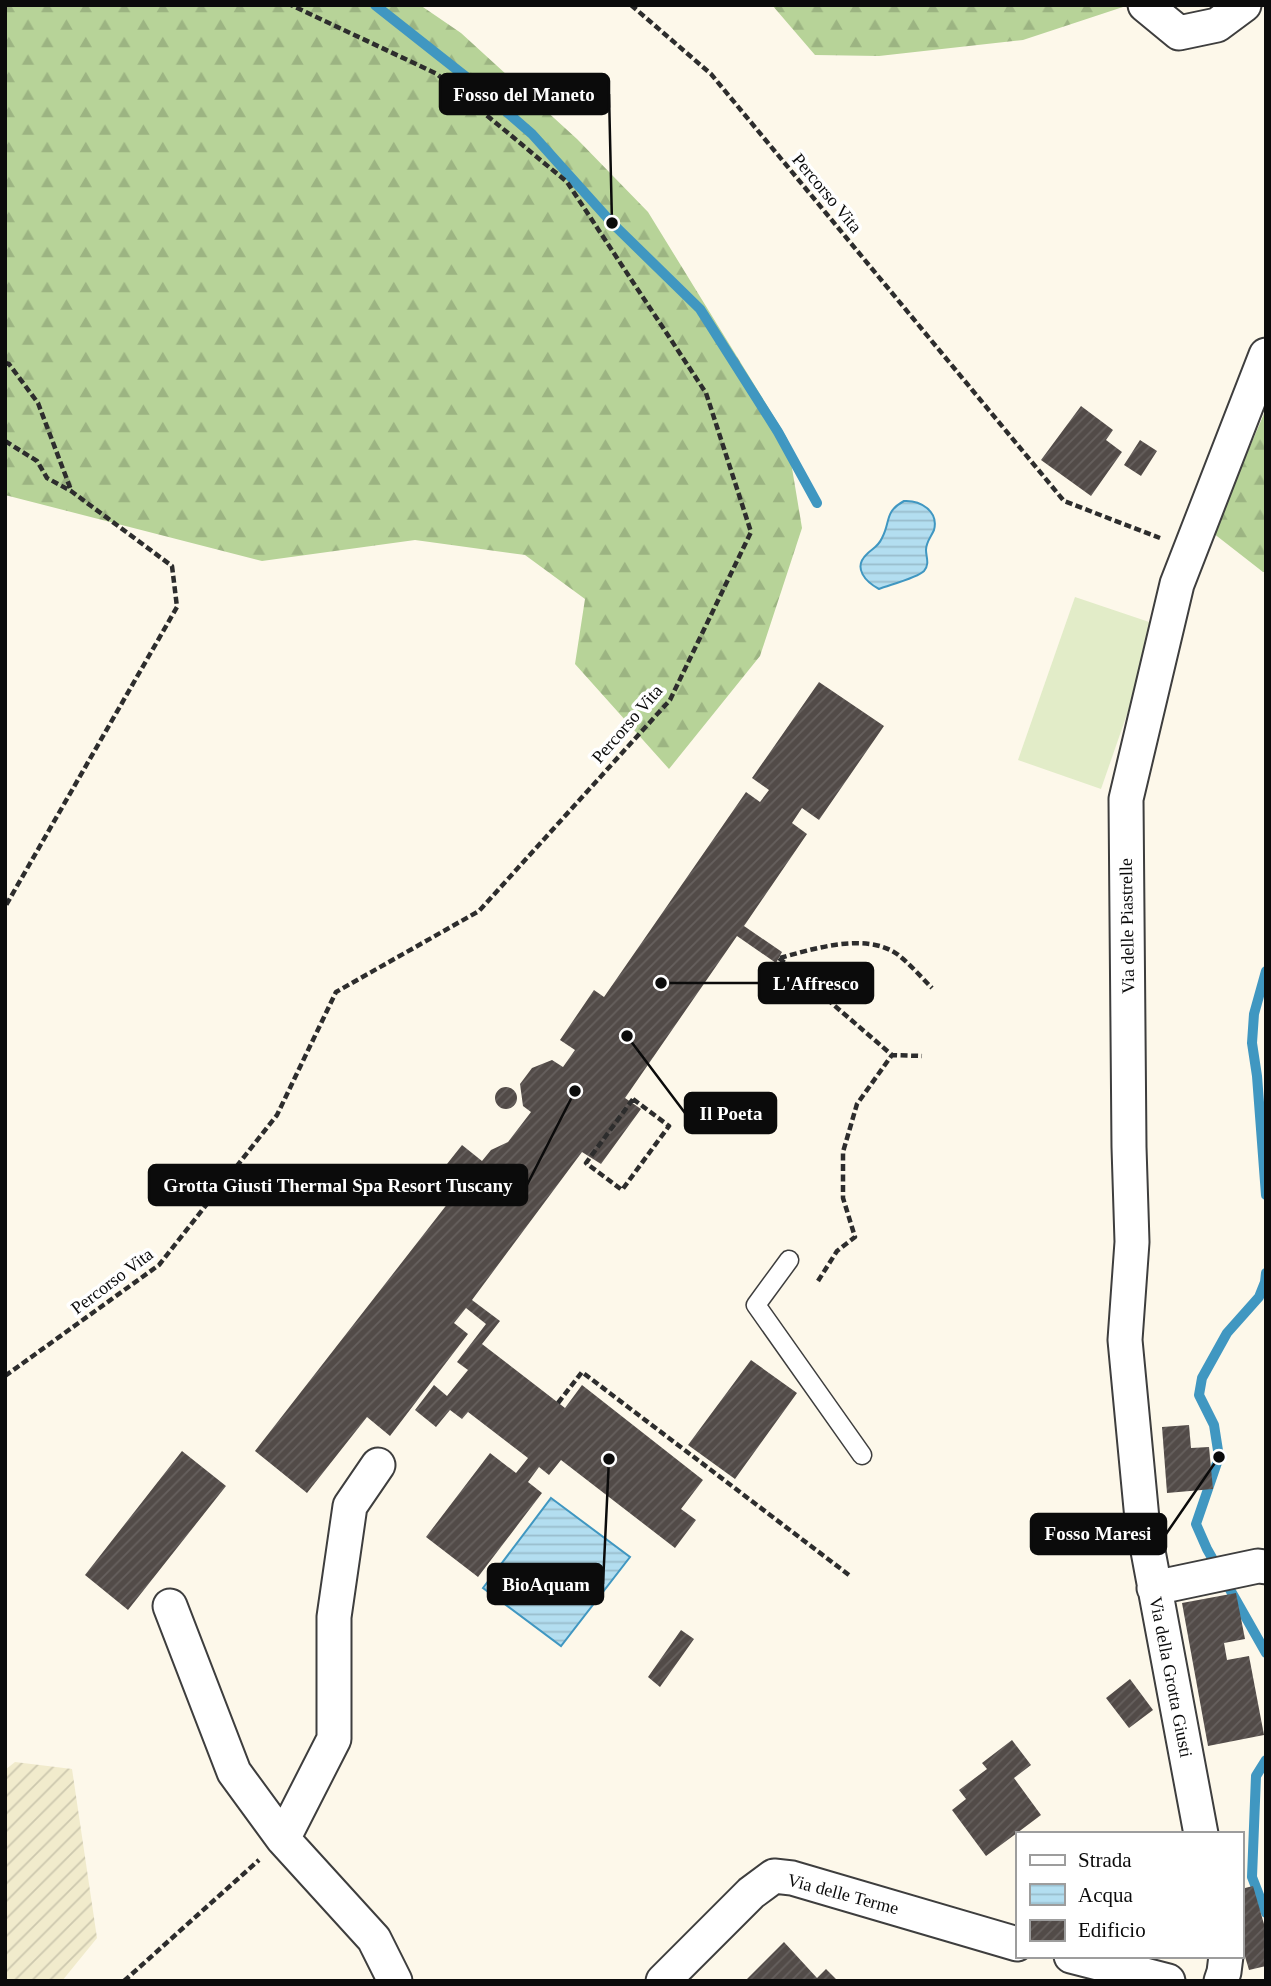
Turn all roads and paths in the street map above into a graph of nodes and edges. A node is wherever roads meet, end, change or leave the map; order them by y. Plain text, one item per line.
1 (291, 5) edge
2 (631, 5) edge
3 (1145, 5) edge
4 (1244, 5) edge
5 (1266, 355) edge
6 (5, 363) edge
7 (5, 442) edge
8 (71, 491) junction
9 (1191, 550) junction
10 (5, 908) edge
11 (932, 988) dead end
12 (892, 1055) junction
13 (922, 1056) dead end
14 (631, 1102) joint
15 (789, 1260) dead end
16 (818, 1281) dead end
17 (5, 1376) edge
18 (558, 1403) dead end
19 (862, 1455) dead end
20 (378, 1465) dead end
21 (1142, 1519) joint
22 (1266, 1567) edge
23 (849, 1575) dead end
24 (1154, 1588) junction
25 (170, 1606) dead end
26 (1201, 1832) edge
27 (283, 1839) junction
28 (1016, 1944) edge
29 (1079, 1958) edge
30 (1226, 1958) edge
31 (124, 1981) edge
32 (395, 1981) edge
33 (663, 1981) edge
34 (1168, 1981) edge
35 (1220, 1981) edge

1 - 17 path, Percorso Vita
2 - 9 path, Percorso Vita
3 - 4 street
5 - 9 street, Via delle Piastrelle
6 - 8 path
7 - 8 path
8 - 10 path
9 - 21 street, Via delle Piastrelle
11 - 12 path
12 - 13 path
12 - 16 path
14 - 14 path
15 - 19 lane
18 - 23 path
20 - 27 street
21 - 24 street, Via della Grotta Giusti
22 - 24 street
24 - 26 street, Via della Grotta Giusti
25 - 27 street
27 - 31 path
27 - 32 street
28 - 33 street, Via delle Terme
29 - 34 street
30 - 35 street

